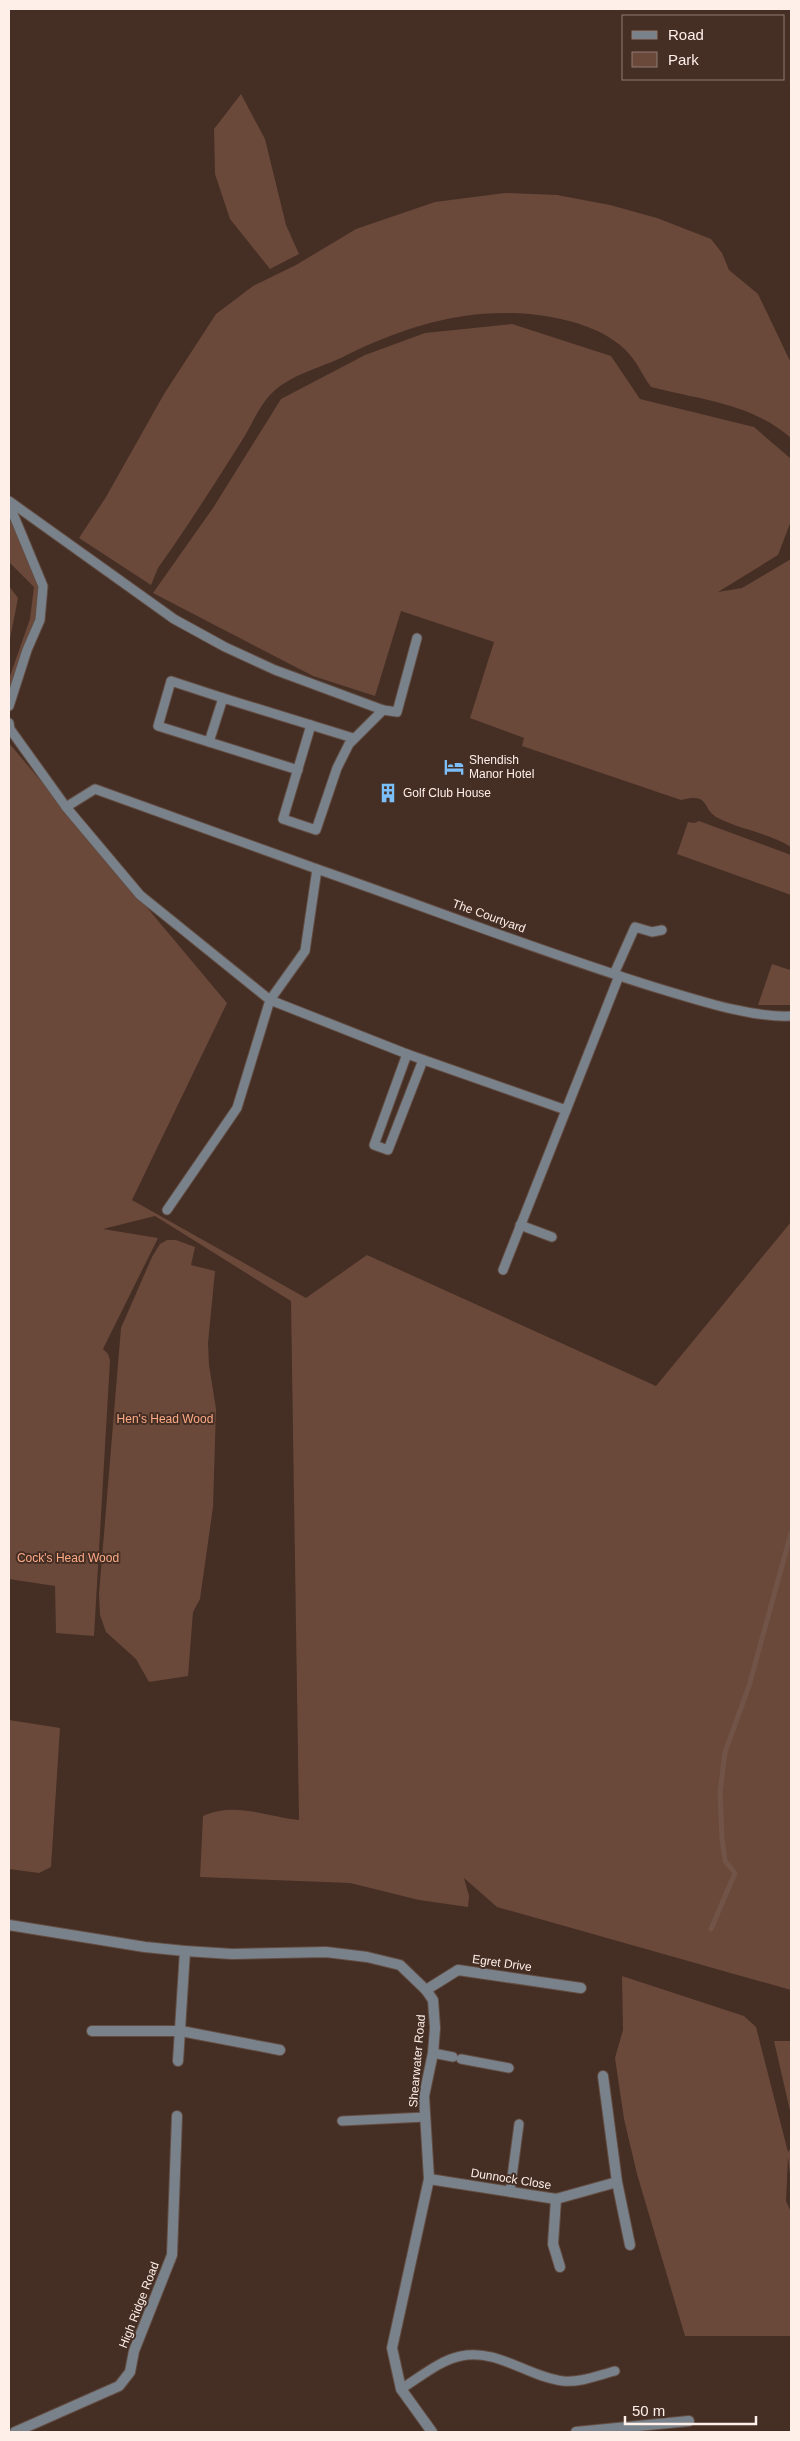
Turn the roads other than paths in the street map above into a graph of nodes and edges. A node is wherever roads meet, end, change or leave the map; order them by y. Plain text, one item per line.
1 (9, 503) edge
2 (417, 638) dead end
3 (223, 698) junction
4 (9, 706) edge
5 (383, 710) junction
6 (9, 723) edge
7 (311, 725) junction
8 (353, 738) junction
9 (210, 742) junction
10 (298, 770) junction
11 (66, 807) junction
12 (318, 868) junction
13 (662, 930) dead end
14 (617, 975) junction
15 (270, 1000) junction
16 (791, 1016) edge
17 (406, 1054) junction
18 (423, 1060) junction
19 (566, 1110) junction
20 (167, 1210) dead end
21 (520, 1225) junction
22 (552, 1237) dead end
23 (503, 1270) dead end
24 (9, 1925) edge
25 (185, 1951) junction
26 (581, 1988) dead end
27 (426, 1990) junction
28 (92, 2031) dead end
29 (181, 2031) junction
30 (280, 2050) dead end
31 (433, 2053) junction
32 (178, 2061) dead end
33 (509, 2068) dead end
34 (603, 2076) dead end
35 (177, 2116) dead end
36 (425, 2117) junction
37 (342, 2121) dead end
38 (519, 2124) dead end
39 (429, 2179) junction
40 (617, 2182) junction
41 (510, 2192) junction
42 (556, 2199) junction
43 (630, 2245) dead end
44 (560, 2267) dead end
45 (615, 2371) dead end
46 (401, 2389) junction
47 (689, 2421) dead end
48 (15, 2432) edge
49 (432, 2432) edge
50 (576, 2432) edge

1 - 4 lane
1 - 5 lane
2 - 5 lane
3 - 7 lane
3 - 9 lane
3 - 9 lane
5 - 8 lane
6 - 11 lane
7 - 8 lane
7 - 10 lane
8 - 10 lane
9 - 10 lane
11 - 12 lane, The Courtyard
11 - 15 lane
12 - 14 lane, The Courtyard
12 - 15 lane
13 - 14 lane
14 - 16 lane, The Courtyard
14 - 19 lane
15 - 17 lane
15 - 20 lane
17 - 18 lane
17 - 18 lane
18 - 19 lane
19 - 21 lane
21 - 22 lane
21 - 23 lane
24 - 25 street, Shearwater Road
25 - 27 street, Shearwater Road
25 - 29 street
26 - 27 street, Egret Drive
27 - 31 street, Shearwater Road
28 - 29 street
29 - 30 street
29 - 32 street
31 - 33 lane
31 - 36 street, Shearwater Road
34 - 40 street
35 - 48 street, High Ridge Road
36 - 37 lane
36 - 39 street, Shearwater Road
38 - 41 lane
39 - 41 street, Dunnock Close
39 - 46 street, Shearwater Road
40 - 42 street, Dunnock Close
40 - 43 street
41 - 42 street, Dunnock Close
42 - 44 street
45 - 46 lane
46 - 49 street, Shearwater Road
47 - 50 street

